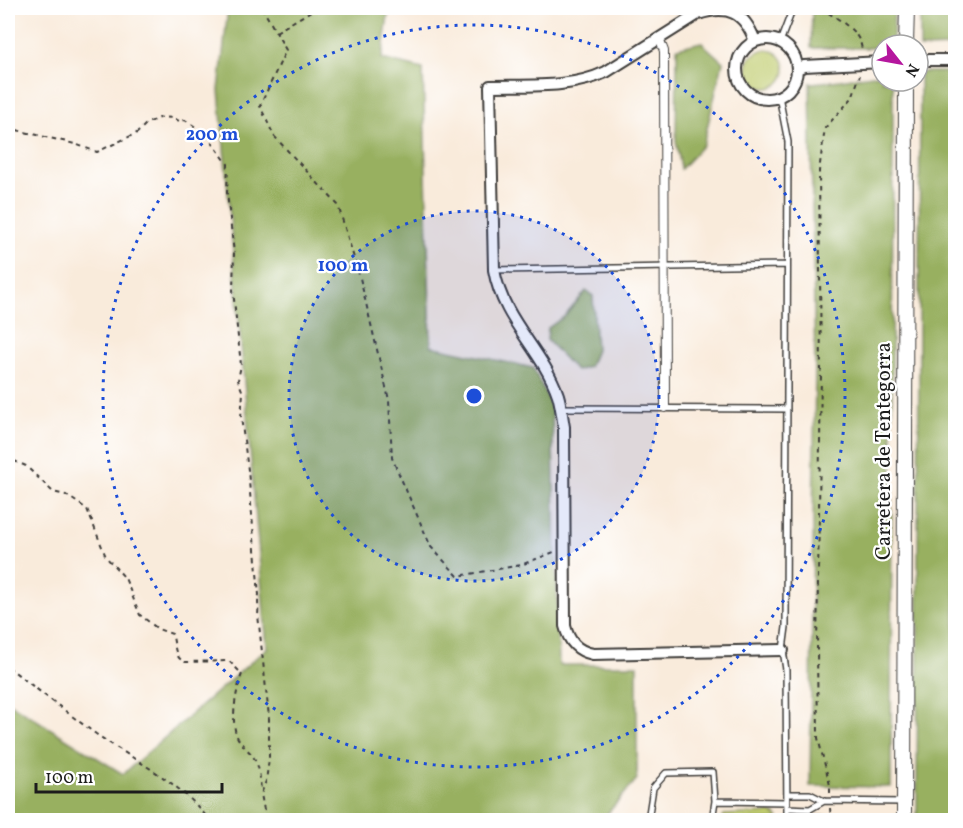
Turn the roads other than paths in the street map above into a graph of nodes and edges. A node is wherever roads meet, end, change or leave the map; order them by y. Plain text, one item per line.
1 (793, 8) edge
2 (907, 8) edge
3 (906, 33) edge
4 (659, 38) junction
5 (755, 41) junction
6 (780, 42) junction
7 (930, 60) edge
8 (956, 60) edge
9 (870, 62) edge
10 (799, 65) junction
11 (906, 93) edge
12 (779, 96) junction
13 (787, 265) junction
14 (665, 266) junction
15 (494, 270) junction
16 (561, 408) junction
17 (665, 408) junction
18 (787, 409) junction
19 (783, 650) junction
20 (787, 794) junction
21 (715, 801) junction
22 (824, 801) junction
23 (904, 802) junction
24 (787, 805) junction
25 (648, 820) edge
26 (712, 820) edge
27 (787, 820) edge
28 (904, 820) edge

1 - 6 lane
2 - 3 main road
4 - 5 street
4 - 14 street
4 - 15 street
5 - 6 street
5 - 12 street
6 - 10 street
7 - 8 street
9 - 10 street
10 - 12 street
11 - 23 main road, Carretera de Tentegorra
12 - 13 lane
13 - 14 lane
13 - 18 lane
14 - 15 lane
14 - 17 street
15 - 16 street
16 - 17 lane
16 - 19 street
17 - 18 lane
18 - 19 lane
19 - 20 lane
20 - 22 lane
20 - 24 lane
21 - 24 lane
21 - 25 lane
21 - 26 lane
22 - 23 lane
22 - 24 lane
23 - 28 main road, Carretera de Tentegorra
24 - 27 lane

